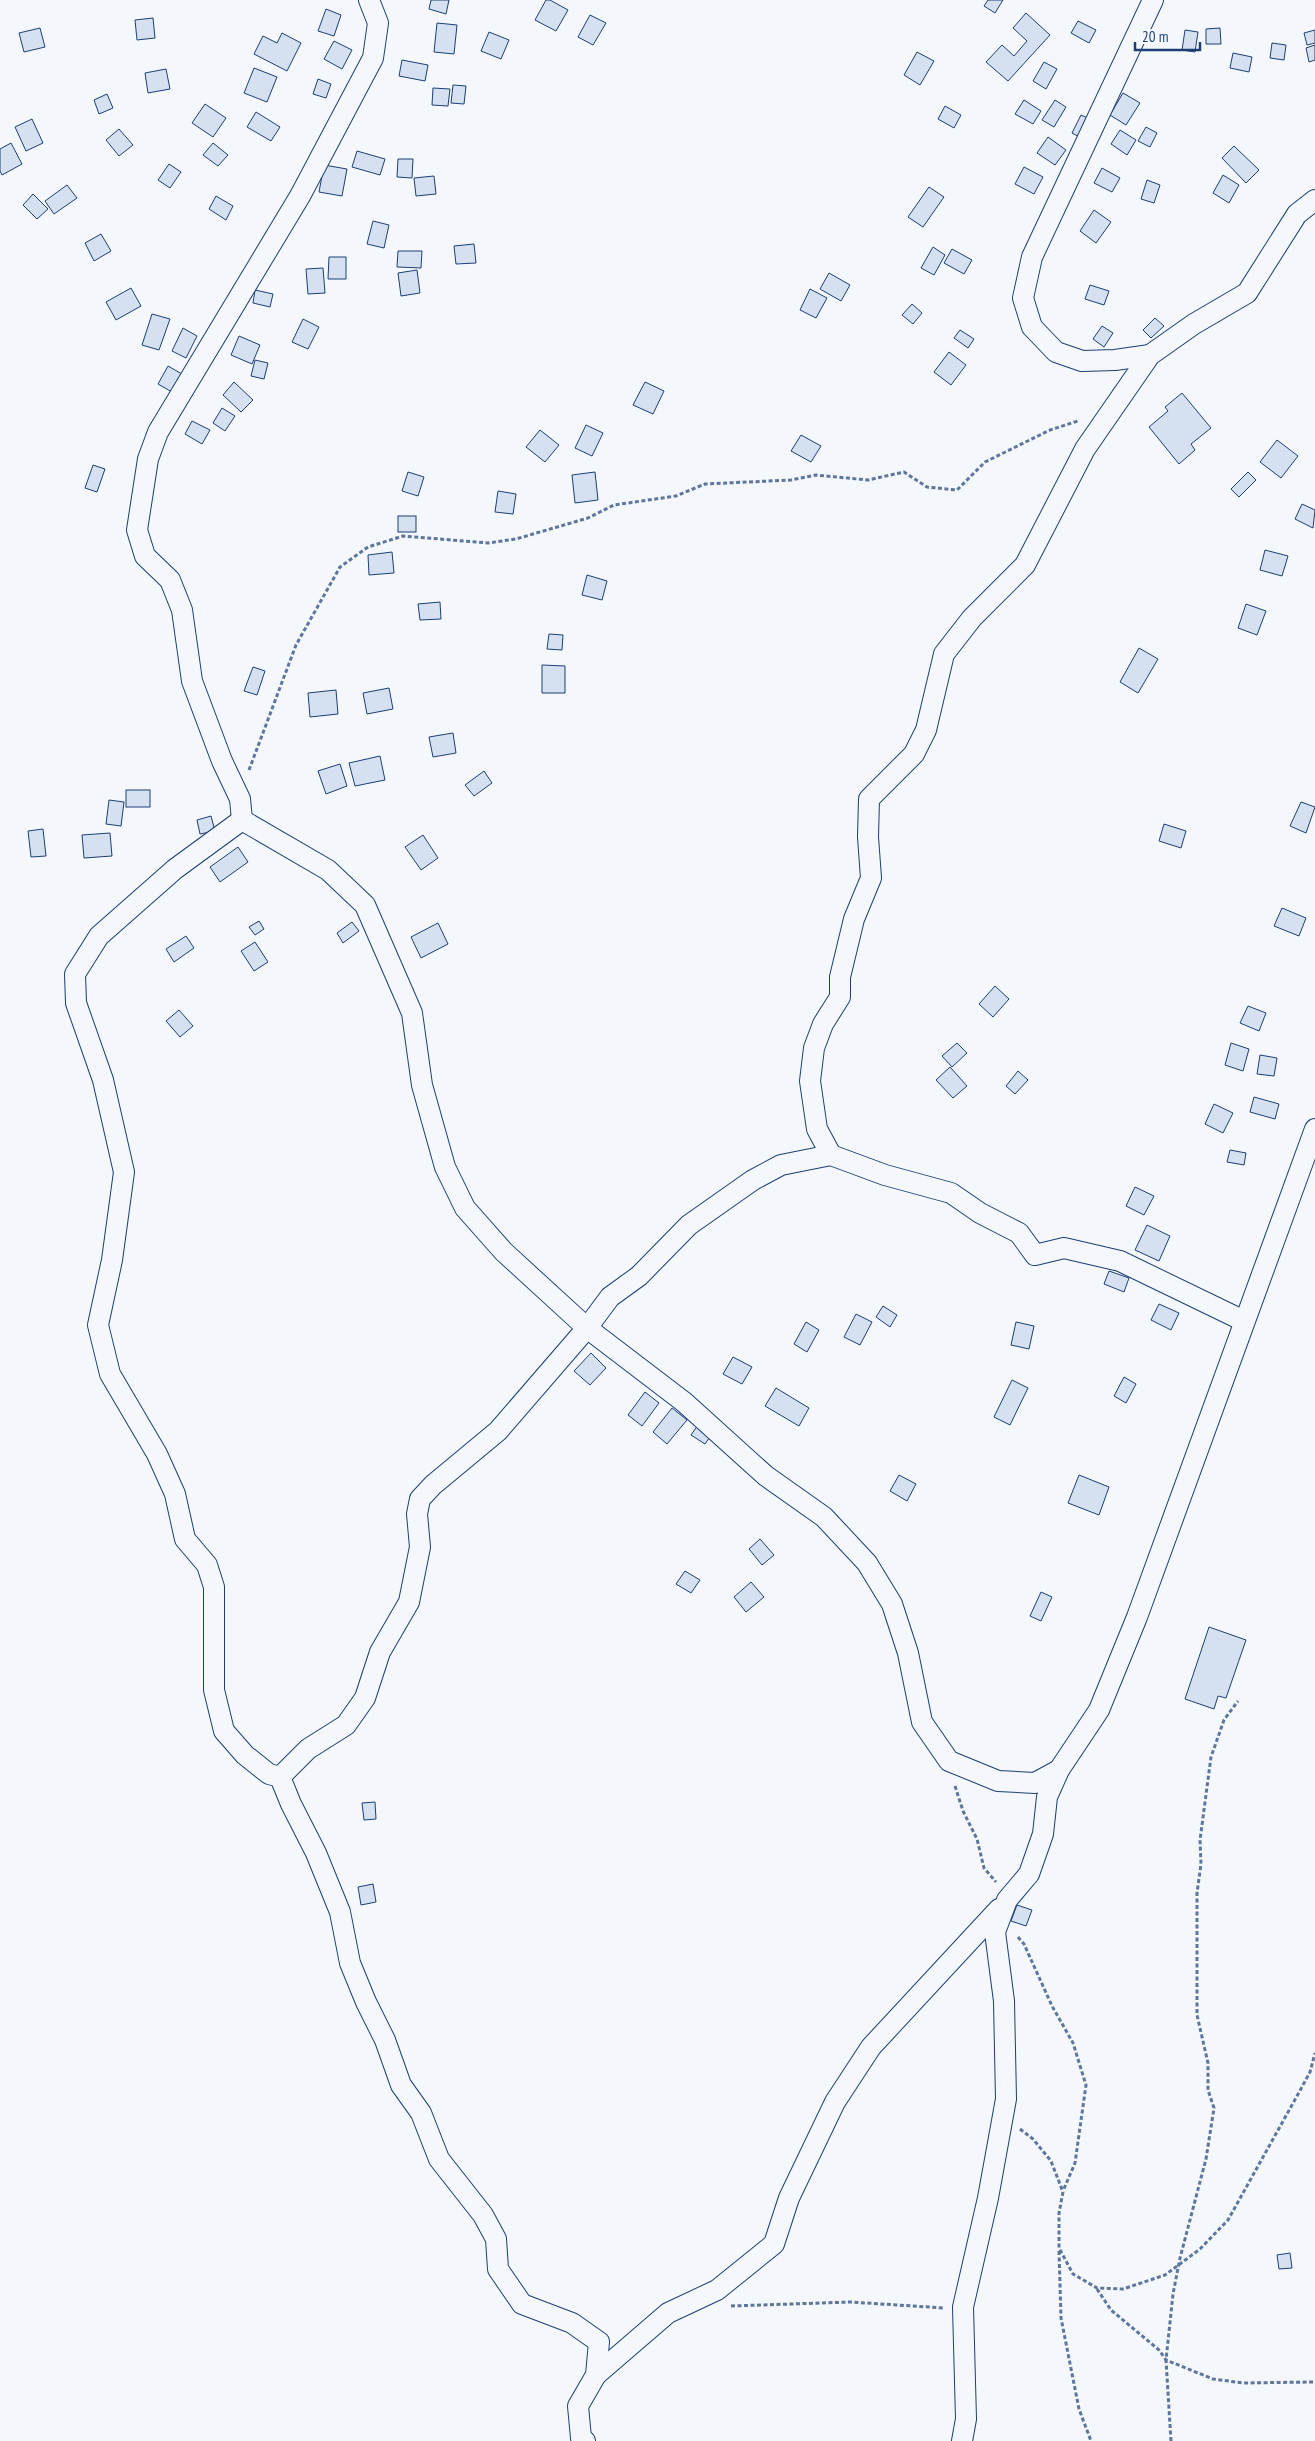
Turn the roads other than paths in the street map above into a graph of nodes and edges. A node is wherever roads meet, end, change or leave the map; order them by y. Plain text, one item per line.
1 (369, 0) edge
2 (1153, 0) edge
3 (1315, 200) edge
4 (1150, 355) junction
5 (242, 820) junction
6 (1315, 1129) edge
7 (831, 1154) junction
8 (1244, 1321) junction
9 (587, 1328) junction
10 (1059, 1770) junction
11 (280, 1777) junction
12 (1007, 1900) junction
13 (596, 2375) junction
14 (582, 2440) edge
15 (962, 2441) edge

1 - 5 street
2 - 4 street
3 - 4 street
4 - 7 street
5 - 9 street
5 - 11 street
6 - 8 street
7 - 8 street
7 - 9 street
8 - 10 street
9 - 10 street
9 - 11 street
10 - 12 street
11 - 13 street
12 - 13 street
12 - 15 street
13 - 14 street

